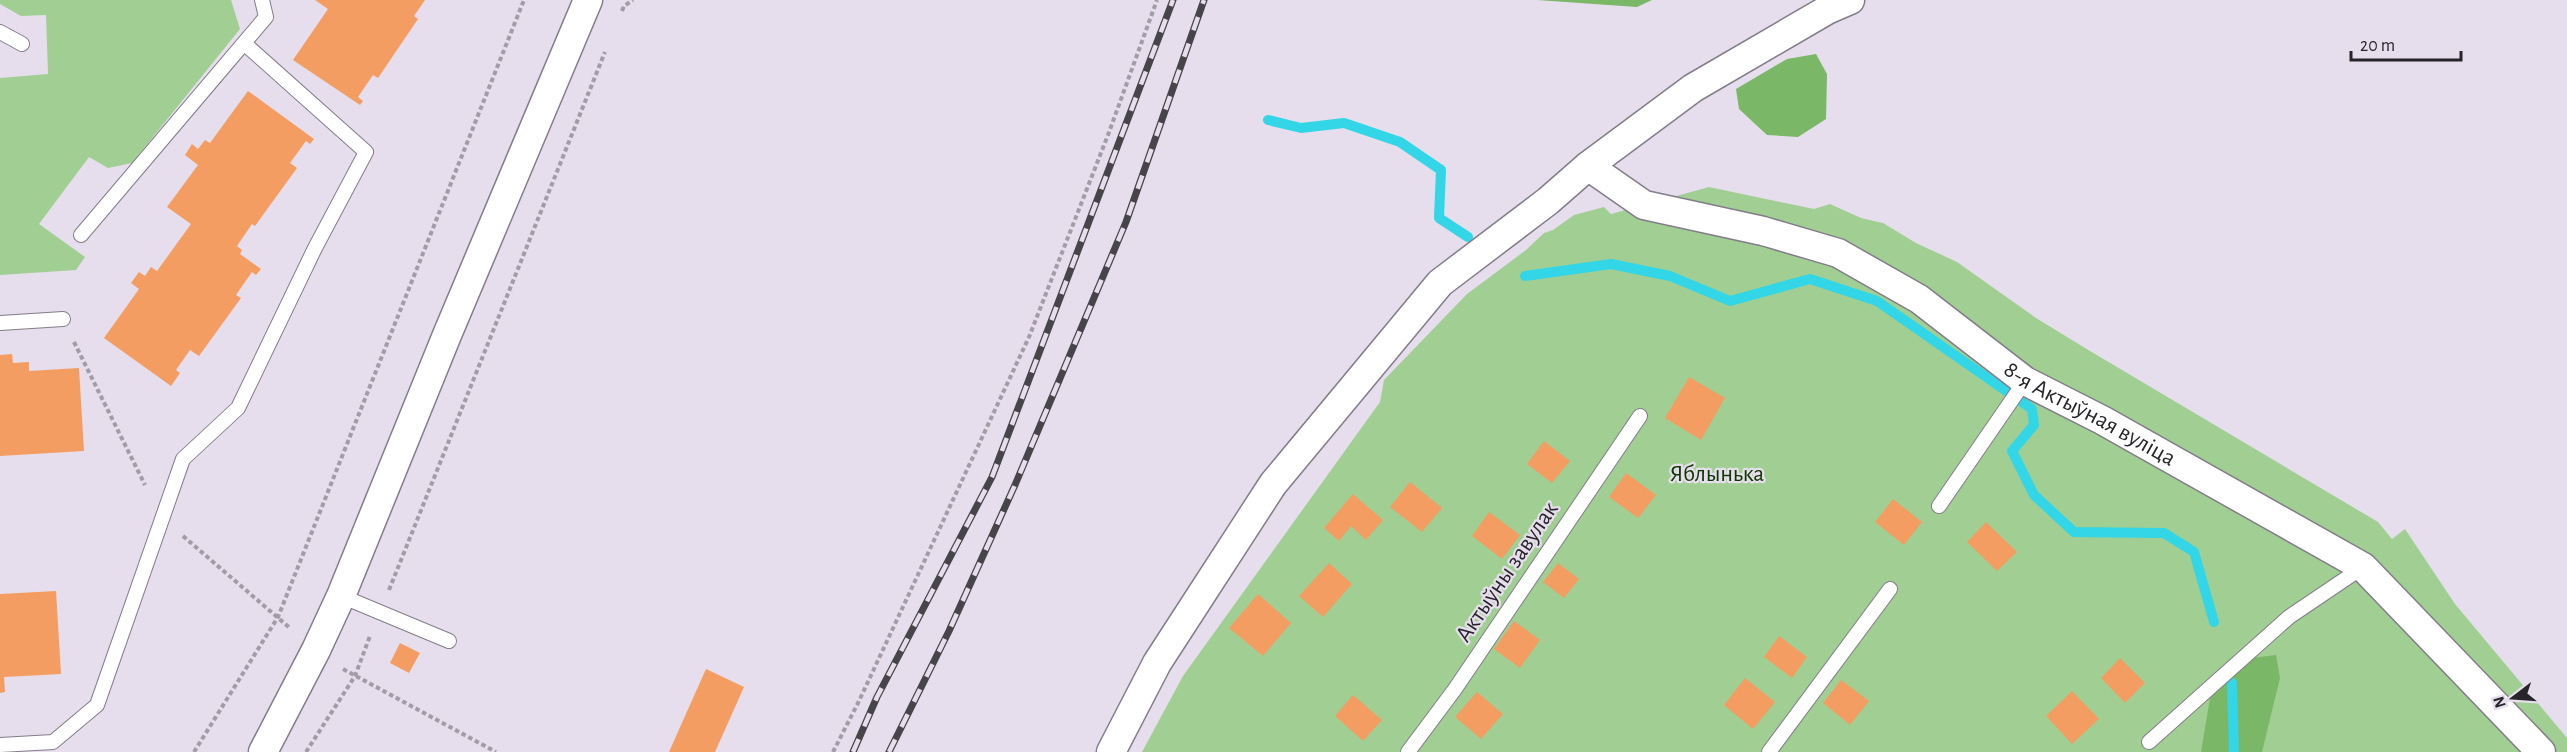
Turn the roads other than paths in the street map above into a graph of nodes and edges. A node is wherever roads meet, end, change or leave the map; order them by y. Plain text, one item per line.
1 (262, 0) edge
2 (588, 0) edge
3 (1850, 0) edge
4 (0, 32) edge
5 (22, 44) dead end
6 (245, 44) junction
7 (1588, 166) junction
8 (81, 235) dead end
9 (63, 319) dead end
10 (0, 323) edge
11 (2023, 385) junction
12 (1641, 416) dead end
13 (1939, 506) dead end
14 (2363, 567) junction
15 (1890, 589) dead end
16 (341, 596) junction
17 (449, 641) dead end
18 (2149, 742) dead end
19 (0, 745) edge
20 (263, 752) edge
21 (1111, 752) edge
22 (1408, 752) edge
23 (1769, 752) edge
24 (2541, 752) edge

1 - 6 lane
2 - 16 street
3 - 7 street
4 - 5 lane
6 - 8 lane
6 - 19 lane
7 - 11 street, 8-я Актыўная вуліца
7 - 21 street
9 - 10 lane
11 - 13 lane
11 - 14 street, 8-я Актыўная вуліца
12 - 22 lane, Актыўны завулак
14 - 18 lane
14 - 24 street, 8-я Актыўная вуліца
15 - 23 lane
16 - 17 lane
16 - 20 street

